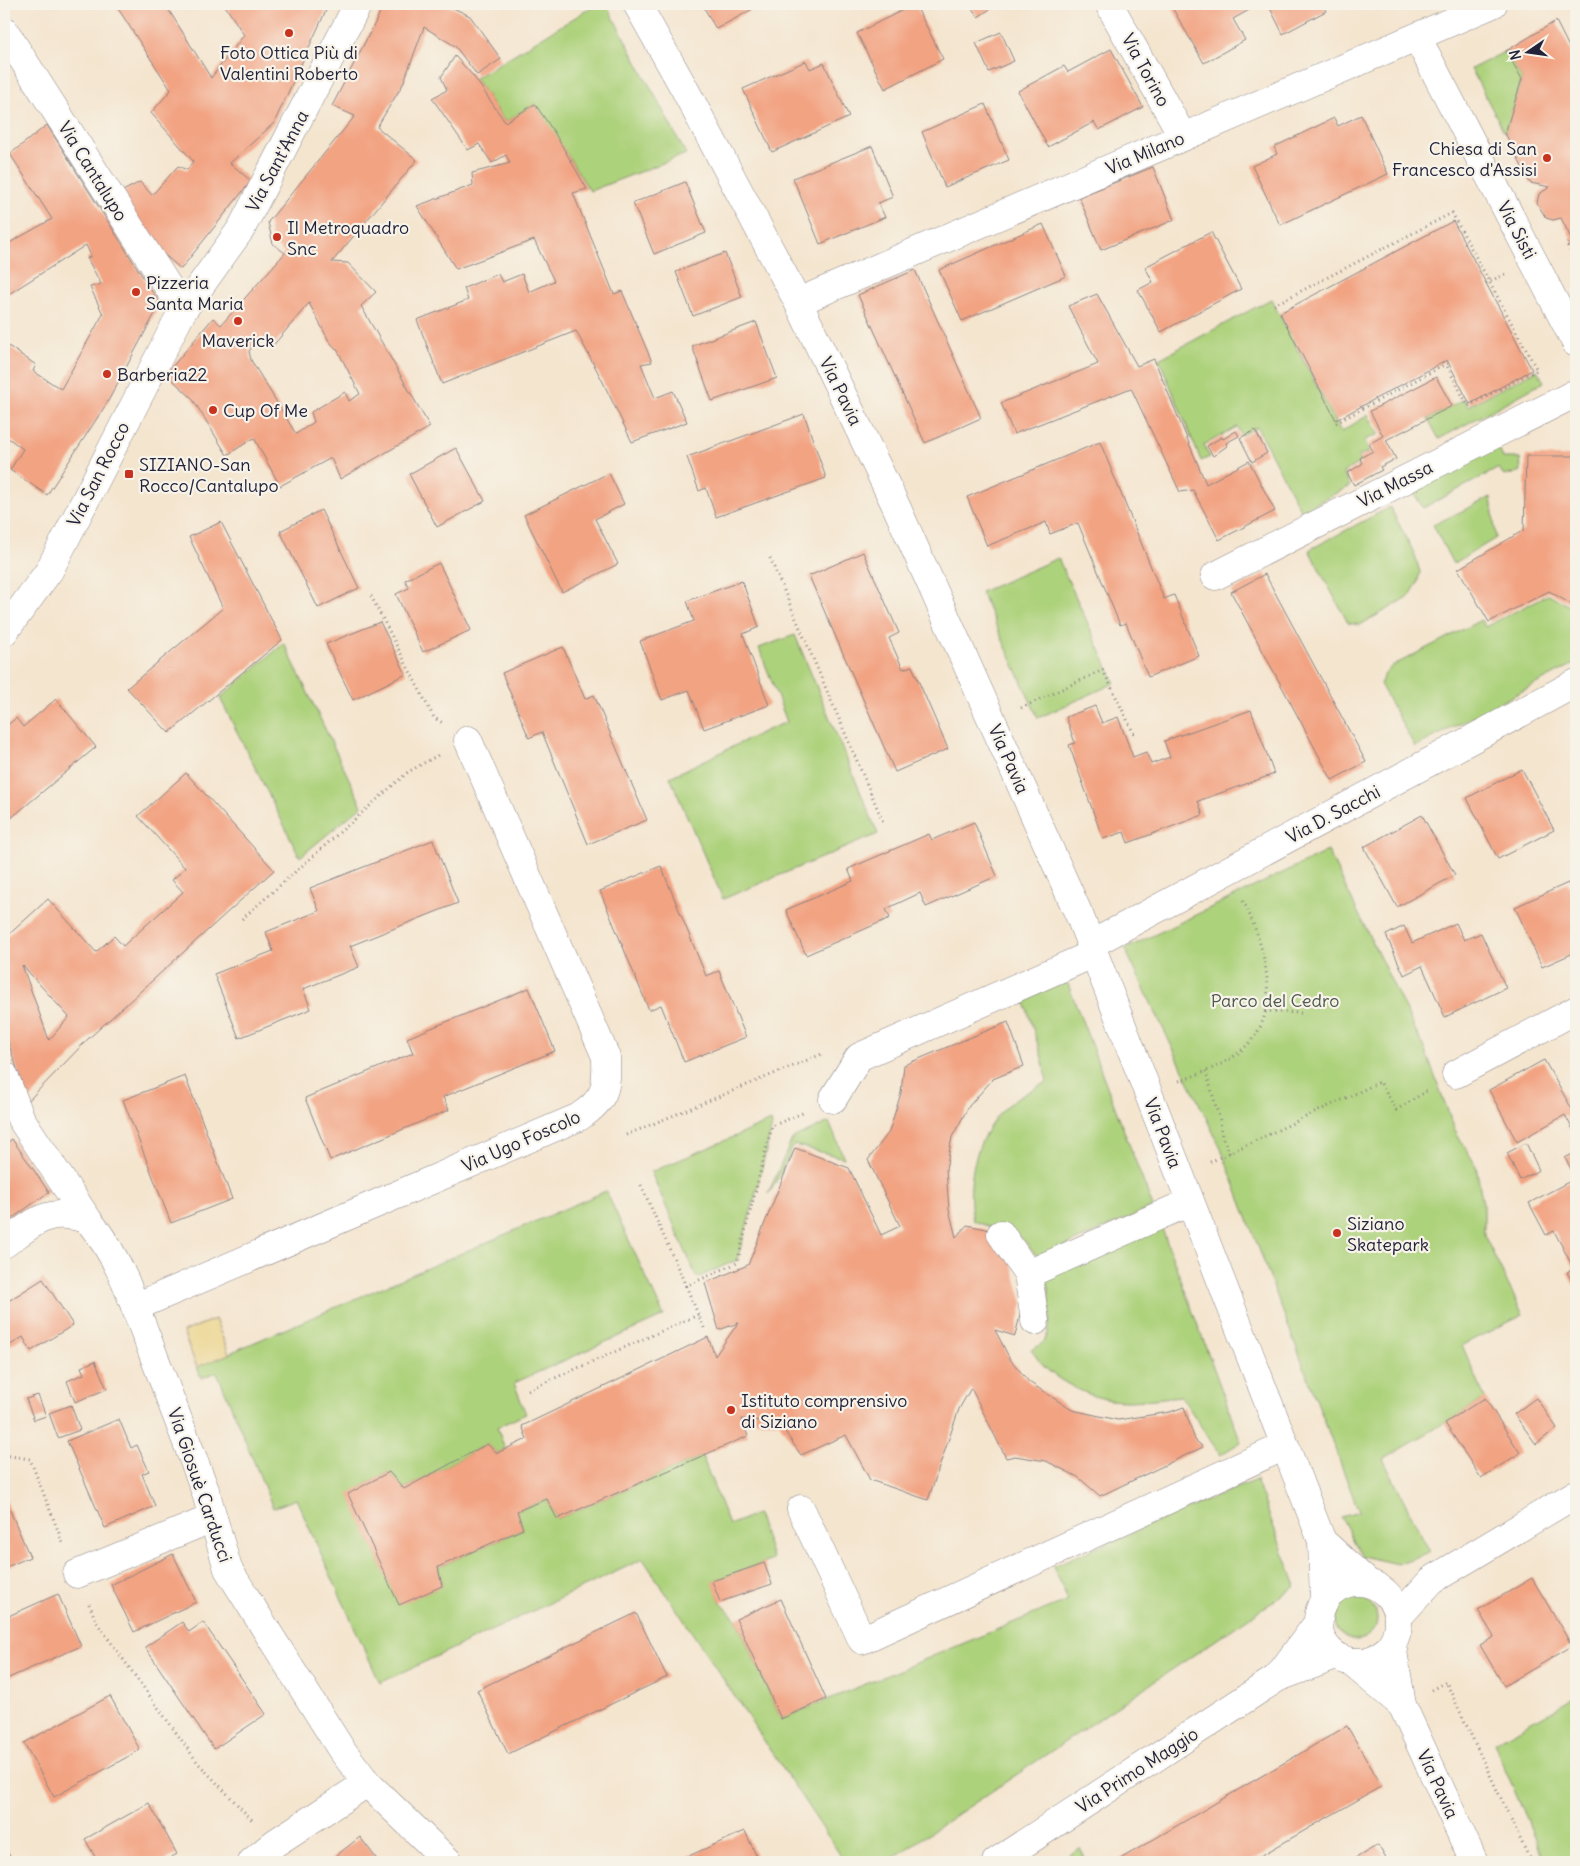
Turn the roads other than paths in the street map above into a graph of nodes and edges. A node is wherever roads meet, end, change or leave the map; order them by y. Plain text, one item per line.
1 (358, 4) edge
2 (637, 4) edge
3 (1109, 4) edge
4 (1493, 4) edge
5 (4, 30) edge
6 (1416, 37) junction
7 (12, 61) edge
8 (1183, 136) junction
9 (798, 302) junction
10 (183, 310) junction
11 (1576, 343) edge
12 (1576, 393) edge
13 (1215, 576) dead end
14 (4, 632) edge
15 (1576, 683) edge
16 (468, 740) road end
17 (1092, 949) junction
18 (1576, 1010) edge
19 (1456, 1074) road end
20 (4, 1075) edge
21 (834, 1100) road end
22 (1190, 1202) junction
23 (88, 1220) junction
24 (1001, 1234) dead end
25 (4, 1244) edge
26 (1028, 1274) junction
27 (135, 1307) junction
28 (1035, 1321) dead end
29 (1285, 1446) junction
30 (1576, 1494) edge
31 (801, 1509) dead end
32 (213, 1518) junction
33 (1322, 1541) junction
34 (77, 1574) road end
35 (1432, 1580) junction
36 (1372, 1585) junction
37 (1321, 1612) junction
38 (1398, 1617) junction
39 (1392, 1645) junction
40 (1343, 1659) junction
41 (1277, 1678) junction
42 (1402, 1705) junction
43 (367, 1783) junction
44 (252, 1862) edge
45 (449, 1862) edge
46 (996, 1862) edge
47 (1474, 1862) edge

1 - 10 street, Via Sant'Anna
2 - 9 street, Via Pavia
3 - 8 street, Via Torino
4 - 6 street, Via Milano
5 - 7 street, Via Cantalupo
6 - 8 street, Via Milano
6 - 11 street, Via Sisti
7 - 10 street, Via Cantalupo
8 - 9 street, Via Milano
9 - 17 street, Via Pavia
10 - 14 street, Via San Rocco
12 - 13 street, Via Massa
15 - 17 street, Via D. Sacchi
16 - 27 street, Via Ugo Foscolo
17 - 21 street, Via D. Sacchi
17 - 22 street, Via Pavia
18 - 19 street
20 - 23 street, Via Giosuè Carducci
22 - 26 street
22 - 29 street, Via Pavia
23 - 25 street
23 - 27 street, Via Giosuè Carducci
24 - 26 street
26 - 28 street
27 - 32 street, Via Giosuè Carducci
29 - 31 street
29 - 33 street, Via Pavia
30 - 35 street, Via Primo Maggio
32 - 34 street
32 - 43 street, Via Giosuè Carducci
33 - 36 street, Via Pavia
33 - 37 street, Via Pavia
35 - 36 street, Via Primo Maggio
35 - 38 street, Via Primo Maggio
36 - 37 street, Via Primo Maggio
36 - 38 street
37 - 40 street
37 - 41 street, Via Primo Maggio
38 - 39 street
39 - 40 street, Via Primo Maggio
39 - 42 street, Via Pavia
40 - 41 street, Via Primo Maggio
40 - 42 street, Via Pavia
41 - 46 street, Via Primo Maggio
42 - 47 street, Via Pavia
43 - 44 street
43 - 45 street, Via Giosuè Carducci

